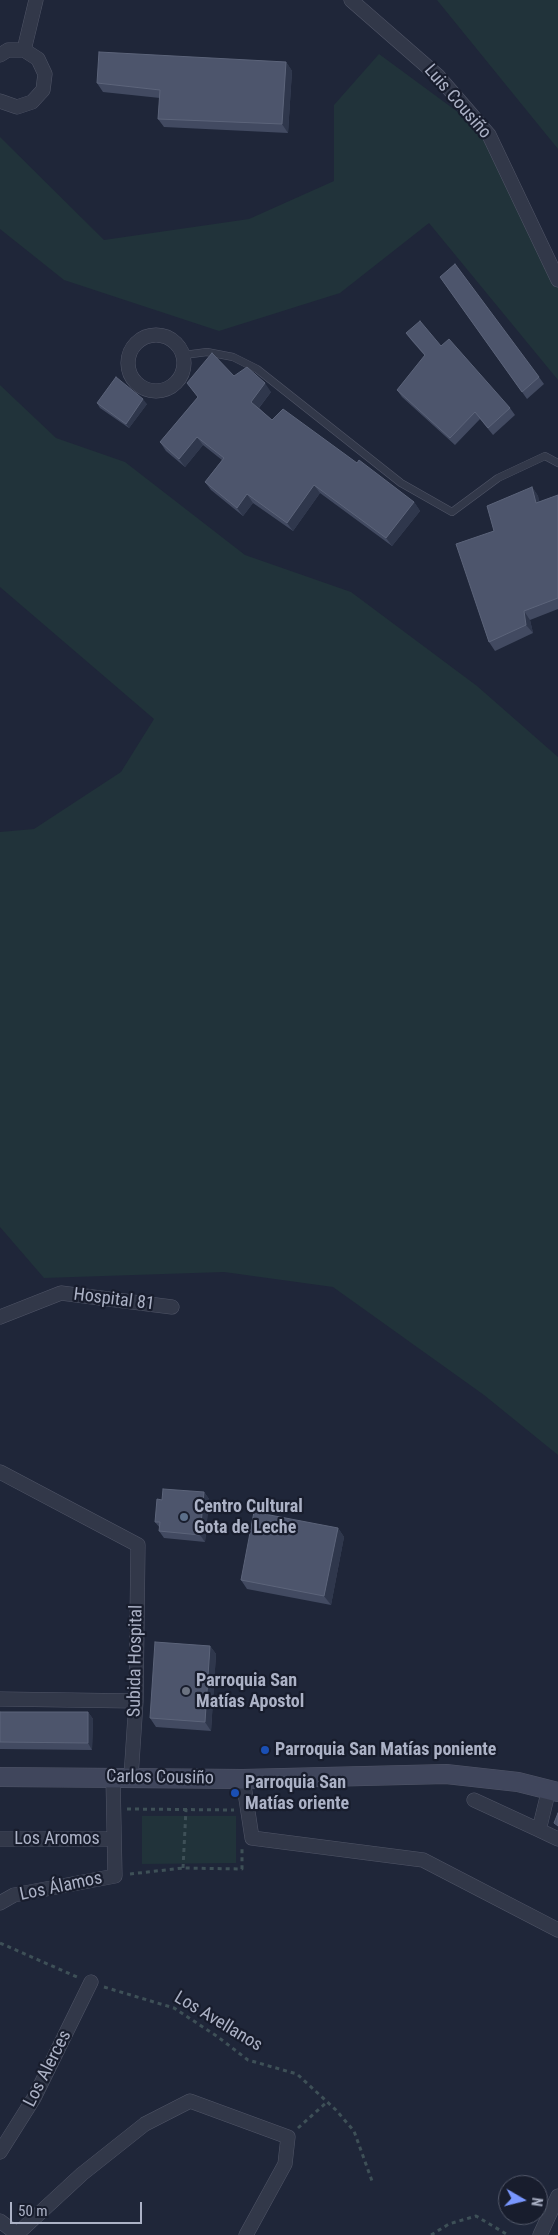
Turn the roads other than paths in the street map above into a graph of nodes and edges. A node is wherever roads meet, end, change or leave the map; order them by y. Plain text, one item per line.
1 (36, 0) edge
2 (351, 0) edge
3 (24, 50) junction
4 (0, 55) edge
5 (0, 101) edge
6 (558, 280) edge
7 (184, 356) junction
8 (558, 463) edge
9 (172, 1307) dead end
10 (0, 1317) edge
11 (0, 1472) edge
12 (0, 1699) edge
13 (136, 1701) junction
14 (0, 1777) edge
15 (122, 1777) junction
16 (243, 1779) junction
17 (554, 1790) edge
18 (474, 1800) dead end
19 (539, 1830) junction
20 (0, 1839) edge
21 (114, 1839) junction
22 (558, 1840) edge
23 (0, 1903) edge
24 (558, 1930) edge
25 (91, 1982) road end
26 (0, 2152) edge
27 (558, 2196) edge
28 (0, 2221) edge
29 (17, 2234) edge
30 (246, 2235) edge
31 (540, 2235) edge

1 - 3 street
2 - 6 street, Luis Cousiño
3 - 4 street
3 - 5 street
7 - 7 street
7 - 8 lane
9 - 10 street, Hospital 81
11 - 13 street, Subida Hospital
12 - 13 street
13 - 15 street, Subida Hospital
14 - 15 main road, Carlos Cousiño
15 - 16 main road, Carlos Cousiño
15 - 21 street, Los Álamos
16 - 17 main road, Carlos Cousiño
16 - 24 street
17 - 19 street
18 - 19 street
19 - 22 street
20 - 21 street, Los Aromos
21 - 23 street, Los Álamos
25 - 26 street, Los Alerces
27 - 31 street
28 - 29 street
29 - 30 street

